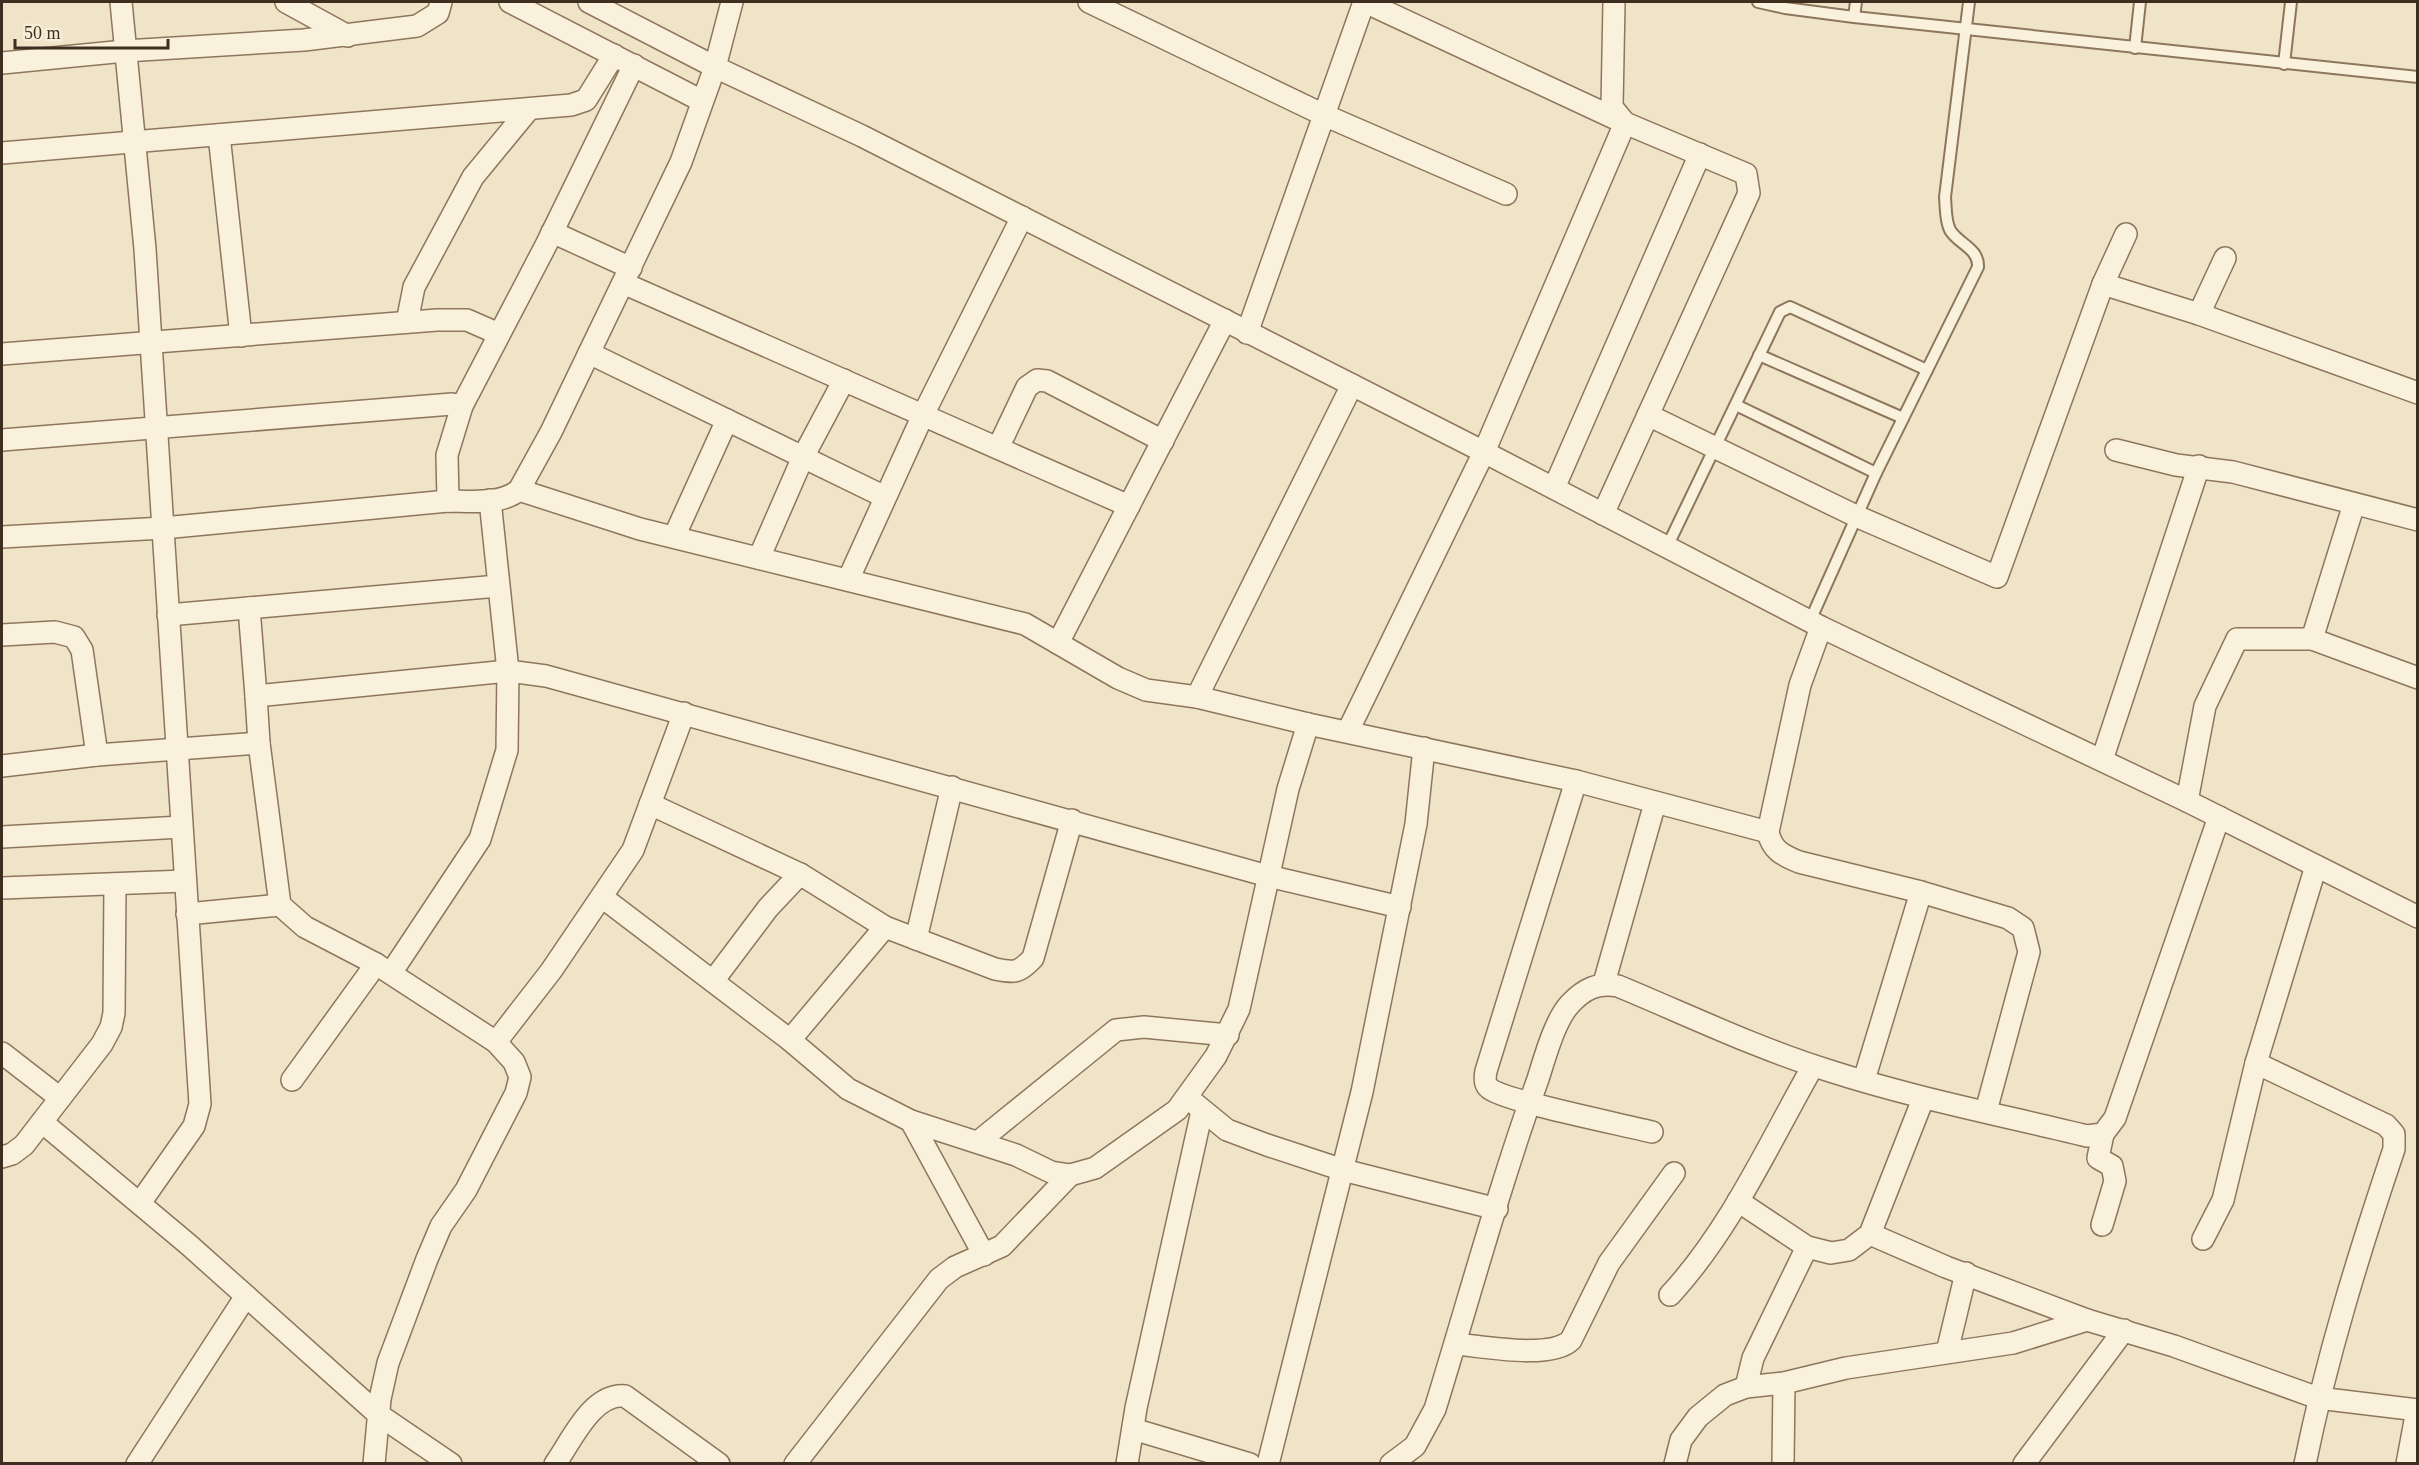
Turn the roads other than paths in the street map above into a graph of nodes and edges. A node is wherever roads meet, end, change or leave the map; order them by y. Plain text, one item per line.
1 (121, 2) edge
2 (286, 2) edge
3 (441, 2) edge
4 (510, 2) edge
5 (589, 2) edge
6 (732, 2) edge
7 (1089, 2) edge
8 (1364, 2) edge
9 (1614, 2) edge
10 (1758, 2) edge
11 (1856, 2) edge
12 (1970, 2) edge
13 (2140, 2) edge
14 (2291, 2) edge
15 (621, 9) edge
16 (1854, 17) junction
17 (1966, 28) junction
18 (348, 36) junction
19 (2135, 48) junction
20 (125, 51) junction
21 (614, 55) junction
22 (2, 63) edge
23 (2284, 64) junction
24 (634, 65) junction
25 (715, 67) junction
26 (2418, 77) edge
27 (702, 101) junction
28 (529, 109) junction
29 (1324, 115) junction
30 (1626, 123) junction
31 (219, 135) junction
32 (134, 142) junction
33 (2, 153) edge
34 (1700, 154) junction
35 (1506, 194) dead end
36 (1022, 217) junction
37 (552, 232) junction
38 (2126, 234) dead end
39 (2225, 258) dead end
40 (627, 275) junction
41 (2103, 284) junction
42 (2199, 314) junction
43 (1225, 320) junction
44 (407, 322) junction
45 (1247, 333) junction
46 (500, 334) junction
47 (241, 336) junction
48 (151, 344) junction
49 (589, 353) junction
50 (2, 354) edge
51 (1760, 355) junction
52 (1927, 370) junction
53 (844, 380) junction
54 (1352, 385) junction
55 (2418, 393) edge
56 (1736, 405) junction
57 (462, 406) junction
58 (923, 415) junction
59 (1648, 415) junction
60 (1903, 418) junction
61 (727, 420) junction
62 (156, 426) junction
63 (2, 440) edge
64 (1163, 441) junction
65 (998, 448) junction
66 (1715, 448) junction
67 (2116, 450) dead end
68 (1484, 452) junction
69 (803, 457) junction
70 (2199, 466) junction
71 (1876, 473) junction
72 (1554, 488) junction
73 (519, 490) junction
74 (885, 497) junction
75 (490, 500) junction
76 (448, 501) junction
77 (2354, 504) junction
78 (1129, 506) junction
79 (1603, 514) junction
80 (1856, 516) junction
81 (2418, 520) edge
82 (163, 528) junction
83 (2, 537) edge
84 (674, 537) junction
85 (1667, 547) junction
86 (759, 558) junction
87 (848, 580) junction
88 (498, 586) junction
89 (249, 608) junction
90 (168, 615) junction
91 (1815, 624) junction
92 (2, 635) edge
93 (2312, 639) junction
94 (1058, 643) junction
95 (508, 671) junction
96 (2418, 678) edge
97 (256, 696) junction
98 (1197, 697) junction
99 (684, 713) junction
100 (1308, 724) junction
101 (1348, 730) junction
102 (259, 743) junction
103 (1424, 748) junction
104 (175, 750) junction
105 (97, 755) junction
106 (2102, 760) junction
107 (2, 766) edge
108 (1576, 781) junction
109 (952, 787) junction
110 (2187, 801) junction
111 (1655, 803) junction
112 (650, 804) junction
113 (2219, 817) junction
114 (1072, 820) junction
115 (181, 827) junction
116 (1768, 832) junction
117 (2, 837) edge
118 (2316, 866) junction
119 (800, 874) junction
120 (1268, 876) junction
121 (185, 881) junction
122 (116, 884) junction
123 (2, 888) edge
124 (1921, 892) junction
125 (602, 897) junction
126 (280, 905) junction
127 (1400, 907) junction
128 (188, 914) junction
129 (2418, 917) edge
130 (885, 927) junction
131 (916, 939) junction
132 (383, 969) junction
133 (713, 981) junction
134 (1604, 983) junction
135 (1228, 1035) junction
136 (790, 1040) junction
137 (496, 1042) junction
138 (2, 1053) edge
139 (2256, 1063) junction
140 (1813, 1066) junction
141 (292, 1080) dead end
142 (1864, 1080) junction
143 (60, 1098) junction
144 (1923, 1099) junction
145 (1529, 1102) junction
146 (1194, 1104) junction
147 (1986, 1112) junction
148 (912, 1121) junction
149 (42, 1122) junction
150 (1652, 1132) dead end
151 (2103, 1134) junction
152 (978, 1142) junction
153 (2, 1157) edge
154 (1343, 1170) junction
155 (1674, 1173) dead end
156 (1070, 1175) junction
157 (1738, 1201) junction
158 (140, 1203) junction
159 (1497, 1209) junction
160 (2102, 1225) dead end
161 (1870, 1234) junction
162 (2203, 1239) dead end
163 (1807, 1247) junction
164 (984, 1255) junction
165 (1966, 1274) junction
166 (1670, 1295) dead end
167 (246, 1296) junction
168 (2087, 1320) junction
169 (2124, 1330) junction
170 (1455, 1344) junction
171 (1947, 1352) junction
172 (1784, 1383) junction
173 (1746, 1387) junction
174 (2318, 1398) junction
175 (2417, 1410) edge
176 (379, 1415) junction
177 (1133, 1429) junction
178 (137, 1464) edge
179 (374, 1464) edge
180 (451, 1464) edge
181 (555, 1464) edge
182 (719, 1464) edge
183 (795, 1464) edge
184 (1127, 1464) edge
185 (1250, 1464) edge
186 (1268, 1464) edge
187 (1391, 1464) edge
188 (1675, 1464) edge
189 (1782, 1464) edge
190 (2024, 1464) edge
191 (2305, 1464) edge
192 (2407, 1464) edge

1 - 20 street
2 - 18 street
3 - 18 street
4 - 21 street
5 - 15 street
6 - 25 street
7 - 29 street
8 - 29 street
8 - 30 street
9 - 30 street
10 - 16 lane
11 - 16 lane
12 - 17 lane
13 - 19 lane
14 - 23 lane
15 - 25 street
16 - 17 lane
17 - 19 lane
17 - 52 lane
18 - 20 street
19 - 23 lane
20 - 22 street
20 - 32 street
21 - 24 street
21 - 28 street
23 - 26 lane
24 - 27 street
24 - 37 street
25 - 27 street
25 - 36 street
27 - 40 street
28 - 31 street
28 - 44 street
29 - 35 street
29 - 45 street
30 - 34 street
30 - 68 street
31 - 32 street
31 - 47 street
32 - 33 street
32 - 48 street
34 - 59 street
34 - 72 street
36 - 43 street
36 - 58 street
37 - 40 street
37 - 46 street
38 - 41 street
39 - 42 street
40 - 49 street
40 - 53 street
41 - 42 street
41 - 80 street
42 - 55 street
43 - 45 street
43 - 64 street
44 - 46 street
44 - 47 street
45 - 54 street
46 - 57 street
47 - 48 street
48 - 50 street
48 - 62 street
49 - 61 street
49 - 73 street
51 - 52 lane
51 - 56 lane
51 - 60 lane
52 - 60 lane
53 - 58 street
53 - 69 street
54 - 68 street
54 - 98 street
56 - 66 lane
56 - 71 lane
57 - 62 street
57 - 76 street
58 - 65 street
58 - 74 street
59 - 66 street
59 - 79 street
60 - 71 lane
61 - 69 street
61 - 84 street
62 - 63 street
62 - 82 street
64 - 65 street
64 - 78 street
65 - 78 street
66 - 80 street
66 - 85 lane
67 - 70 street
68 - 72 street
68 - 101 street
69 - 74 street
69 - 86 street
70 - 77 street
70 - 106 street
71 - 80 lane
72 - 79 street
73 - 75 street
73 - 84 street
74 - 87 street
75 - 76 street
75 - 88 street
76 - 82 street
77 - 81 street
77 - 93 street
78 - 94 street
79 - 85 street
80 - 91 lane
82 - 83 street
82 - 90 street
84 - 86 street
85 - 91 street
86 - 87 street
87 - 94 street
88 - 89 street
88 - 95 street
89 - 90 street
89 - 97 street
90 - 104 street
91 - 106 street
91 - 116 street
92 - 105 street
93 - 96 street
93 - 110 street
94 - 98 street
95 - 97 street
95 - 99 street
95 - 132 street
97 - 102 street
98 - 100 street
99 - 109 street
99 - 112 street
100 - 101 street
100 - 120 street
101 - 103 street
102 - 104 street
102 - 126 street
103 - 108 street
103 - 127 street
104 - 105 street
104 - 115 street
105 - 107 street
106 - 110 street
108 - 111 street
108 - 145 street
109 - 114 street
109 - 131 street
110 - 113 street
111 - 116 street
111 - 134 street
112 - 119 street
112 - 125 street
113 - 118 street
113 - 151 street
114 - 120 street
114 - 131 street
115 - 117 street
115 - 121 street
116 - 124 street
118 - 129 street
118 - 139 street
119 - 130 street
119 - 133 street
120 - 127 street
120 - 135 street
121 - 122 street
121 - 128 street
122 - 123 street
122 - 143 street
124 - 142 street
124 - 147 street
125 - 133 street
125 - 137 street
126 - 128 street
126 - 132 street
127 - 154 street
128 - 158 street
130 - 131 street
130 - 136 street
132 - 137 street
132 - 141 street
133 - 136 street
134 - 140 street
134 - 145 street
135 - 146 street
135 - 152 street
136 - 148 street
137 - 176 street
138 - 143 street
139 - 162 street
139 - 174 street
140 - 142 street
140 - 157 street
142 - 144 street
143 - 149 street
144 - 147 street
144 - 161 street
145 - 150 street
145 - 159 street
146 - 154 street
146 - 156 street
146 - 177 street
147 - 151 street
148 - 152 street
148 - 164 street
149 - 153 street
149 - 158 street
151 - 160 street
152 - 156 street
154 - 159 street
154 - 186 street
155 - 170 street
156 - 164 street
157 - 163 street
157 - 166 street
158 - 167 street
159 - 170 street
161 - 163 street
161 - 165 street
163 - 173 street
164 - 183 street
165 - 168 street
165 - 171 street
167 - 176 street
167 - 178 street
168 - 169 street
168 - 171 street
169 - 174 street
169 - 190 street
170 - 187 street
171 - 172 street
172 - 173 street
172 - 189 street
173 - 188 street
174 - 175 street
174 - 191 street
175 - 192 street
176 - 179 street
176 - 180 street
177 - 184 street
177 - 185 street
181 - 182 street

